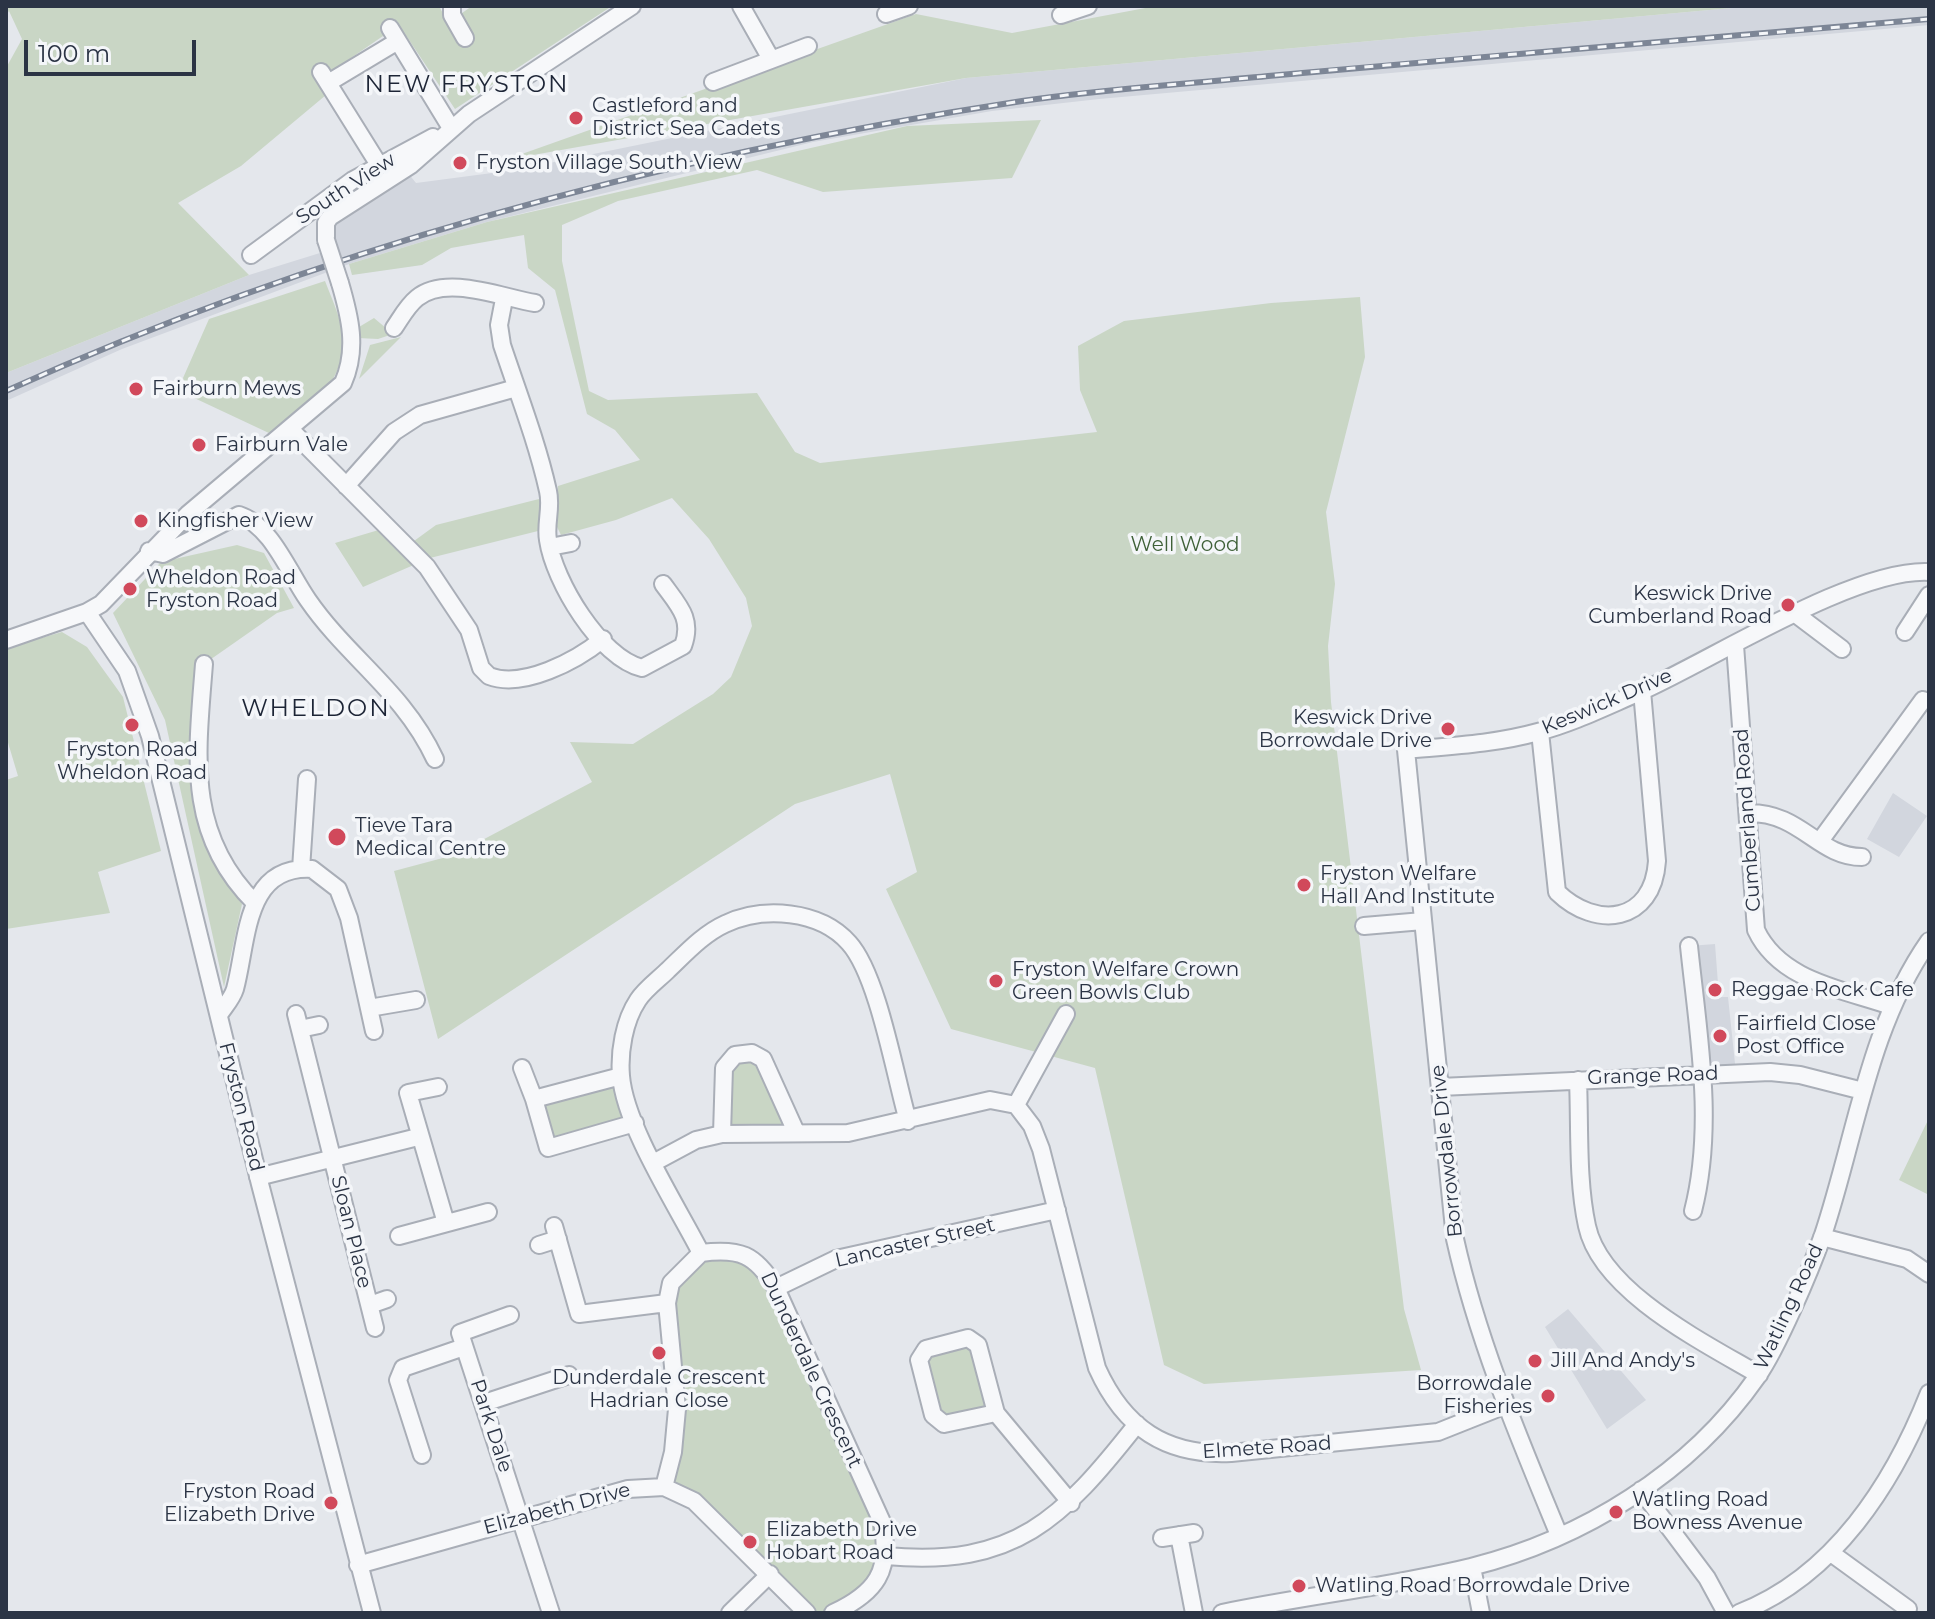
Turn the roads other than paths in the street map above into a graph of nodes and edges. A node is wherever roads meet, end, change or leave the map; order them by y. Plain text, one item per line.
1 (452, 6) edge
2 (632, 6) edge
3 (741, 6) edge
4 (909, 6) edge
5 (1088, 6) edge
6 (886, 14) dead end
7 (1061, 15) dead end
8 (465, 38) dead end
9 (808, 46) dead end
10 (771, 59) junction
11 (713, 82) dead end
12 (449, 129) junction
13 (379, 165) junction
14 (251, 255) dead end
15 (410, 280) dead end
16 (419, 296) junction
17 (504, 299) junction
18 (535, 303) dead end
19 (394, 328) dead end
20 (516, 388) junction
21 (290, 429) junction
22 (346, 486) junction
23 (571, 543) dead end
24 (550, 547) junction
25 (149, 551) junction
26 (1929, 572) edge
27 (663, 584) dead end
28 (1929, 595) edge
29 (87, 612) junction
30 (1797, 615) junction
31 (1905, 632) dead end
32 (603, 639) junction
33 (6, 640) edge
34 (1735, 645) junction
35 (1842, 649) dead end
36 (204, 664) dead end
37 (1642, 691) junction
38 (1923, 700) dead end
39 (1540, 732) junction
40 (1406, 750) joint
41 (435, 759) dead end
42 (307, 779) dead end
43 (1748, 813) junction
44 (1820, 841) junction
45 (1862, 857) dead end
46 (301, 869) junction
47 (255, 903) junction
48 (1423, 921) junction
49 (1364, 926) dead end
50 (1929, 941) edge
51 (1689, 946) dead end
52 (416, 1000) dead end
53 (1891, 1006) junction
54 (369, 1008) junction
55 (1066, 1014) dead end
56 (219, 1015) junction
57 (319, 1025) dead end
58 (374, 1031) dead end
59 (522, 1068) dead end
60 (1702, 1074) junction
61 (621, 1076) junction
62 (1578, 1080) junction
63 (438, 1087) dead end
64 (1440, 1087) junction
65 (1863, 1091) junction
66 (534, 1099) junction
67 (1016, 1105) junction
68 (908, 1121) junction
69 (635, 1123) junction
70 (796, 1132) junction
71 (722, 1134) junction
72 (418, 1137) junction
73 (333, 1158) junction
74 (655, 1162) junction
75 (258, 1177) junction
76 (1057, 1210) junction
77 (1693, 1211) dead end
78 (488, 1212) dead end
79 (446, 1223) junction
80 (399, 1236) dead end
81 (1822, 1237) junction
82 (539, 1245) dead end
83 (701, 1253) junction
84 (1929, 1274) edge
85 (776, 1288) junction
86 (387, 1299) dead end
87 (667, 1303) junction
88 (370, 1305) junction
89 (510, 1315) dead end
90 (375, 1328) dead end
91 (462, 1340) junction
92 (569, 1375) dead end
93 (1759, 1375) junction
94 (1929, 1393) edge
95 (484, 1403) junction
96 (1506, 1405) junction
97 (996, 1413) junction
98 (1137, 1424) junction
99 (422, 1455) dead end
100 (664, 1487) junction
101 (1641, 1490) junction
102 (1071, 1503) junction
103 (521, 1519) junction
104 (1179, 1535) dead end
105 (1559, 1535) junction
106 (1831, 1553) junction
107 (886, 1556) junction
108 (358, 1565) junction
109 (1472, 1567) junction
110 (770, 1574) junction
111 (1908, 1609) dead end
112 (372, 1613) edge
113 (551, 1613) edge
114 (730, 1613) edge
115 (807, 1613) edge
116 (833, 1613) edge
117 (1194, 1613) edge
118 (1222, 1613) edge
119 (1481, 1613) edge
120 (1726, 1613) edge
121 (1739, 1613) edge

1 - 8 street
2 - 12 street
3 - 10 street
4 - 6 street
5 - 7 street
9 - 10 street
10 - 11 street
12 - 13 street, South View
12 - 13 street
12 - 21 street, bridge
13 - 14 street, South View
15 - 16 street
16 - 17 street
16 - 19 street
17 - 18 street
17 - 20 street
20 - 22 street
20 - 24 street
21 - 22 street
21 - 25 street
22 - 32 street
23 - 24 street
24 - 32 street
25 - 29 street
25 - 41 street
26 - 30 street, Keswick Drive
27 - 32 street
28 - 31 street
29 - 33 street
29 - 56 street, Fryston Road
30 - 34 street, Keswick Drive
30 - 35 street
34 - 37 street, Keswick Drive
34 - 43 street, Cumberland Road
36 - 47 street
37 - 39 street, Keswick Drive
37 - 39 street
38 - 44 street
39 - 40 street, Keswick Drive
40 - 48 street, Borrowdale Drive
42 - 46 street
43 - 44 street
43 - 53 street, Cumberland Road
44 - 45 street
46 - 47 street
46 - 54 street
47 - 56 street
48 - 49 street
48 - 64 street, Borrowdale Drive
50 - 53 street, Watling Road
51 - 60 street
52 - 54 street
53 - 65 street, Watling Road
54 - 58 street
55 - 67 street
56 - 75 street, Fryston Road
57 - 73 street, Sloan Place
59 - 66 street
60 - 62 street, Grange Road
60 - 65 street, Grange Road
60 - 77 street
61 - 66 street
61 - 68 street
61 - 69 street
62 - 64 street, Grange Road
62 - 93 street
63 - 72 street
64 - 96 street, Borrowdale Drive
65 - 81 street, Watling Road
66 - 69 street
67 - 68 street
67 - 76 street, Elmete Road
68 - 70 street
69 - 74 street
70 - 71 street
70 - 71 street
71 - 74 street
72 - 73 street, Sloan Place
72 - 79 street
73 - 75 street, Sloan Place
73 - 88 street, Sloan Place
74 - 83 street
75 - 108 street, Fryston Road
76 - 85 street, Lancaster Street
76 - 98 street, Elmete Road
78 - 79 street
79 - 80 street
81 - 84 street
81 - 93 street, Watling Road
82 - 87 street
83 - 85 street, Dunderdale Crescent
83 - 87 street
85 - 107 street, Dunderdale Crescent
86 - 88 street, Sloan Place
87 - 100 street
88 - 90 street, Sloan Place
89 - 91 street
91 - 95 street, Park Dale
91 - 99 street
92 - 95 street
93 - 101 street, Watling Road
94 - 106 street
95 - 103 street, Park Dale
96 - 98 street, Elmete Road
96 - 105 street, Borrowdale Drive
97 - 97 street
97 - 102 street
98 - 102 street
100 - 103 street, Elizabeth Drive
100 - 110 street
101 - 105 street, Watling Road
101 - 120 street
102 - 107 street
103 - 108 street, Elizabeth Drive
103 - 113 street, Park Dale
104 - 117 street
105 - 109 street, Watling Road
106 - 111 street
106 - 121 street
107 - 116 street
108 - 112 street, Fryston Road
109 - 118 street, Watling Road
109 - 119 street
110 - 114 street
110 - 115 street

